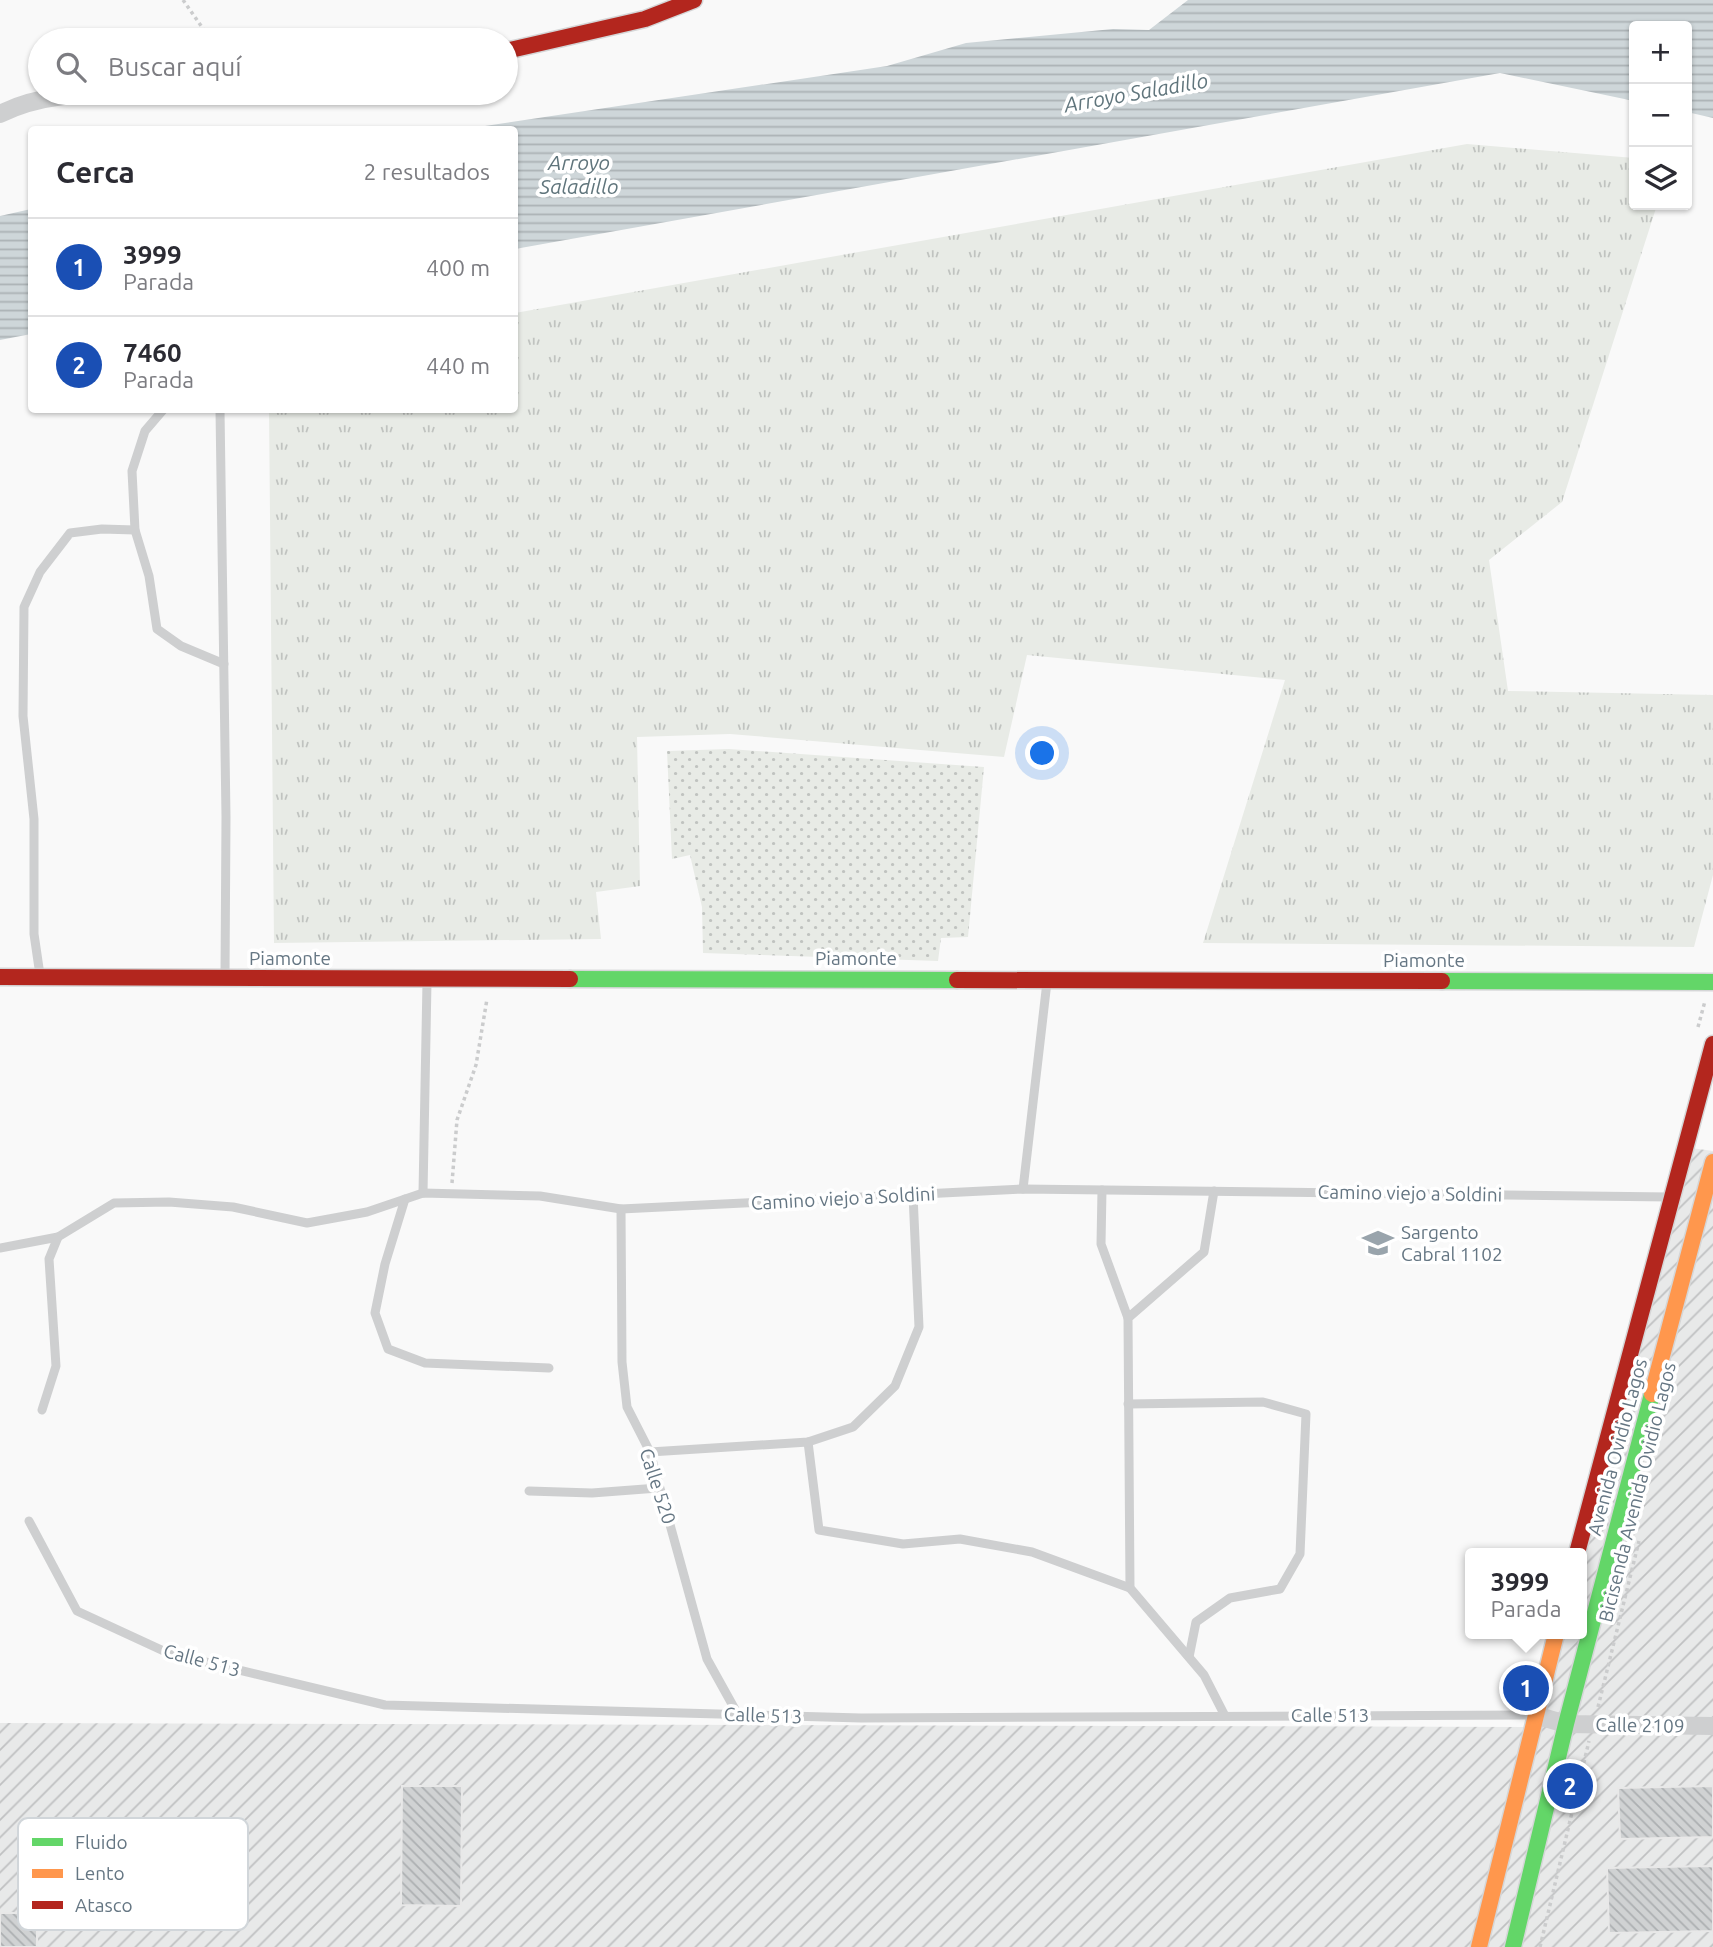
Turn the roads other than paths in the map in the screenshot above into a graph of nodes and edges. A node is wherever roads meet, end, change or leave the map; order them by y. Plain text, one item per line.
1 (694, 0) edge
2 (518, 48) edge
3 (28, 103) edge
4 (0, 114) edge
5 (160, 413) edge
6 (220, 413) edge
7 (135, 530) junction
8 (224, 664) junction
9 (0, 977) edge
10 (40, 977) junction
11 (225, 979) junction
12 (1048, 979) junction
13 (427, 980) junction
14 (1713, 982) edge
15 (1713, 1044) edge
16 (1684, 1147) junction
17 (1713, 1151) edge
18 (1713, 1162) edge
19 (1023, 1189) junction
20 (1102, 1190) junction
21 (1214, 1191) junction
22 (423, 1193) junction
23 (913, 1195) junction
24 (1676, 1198) junction
25 (405, 1199) junction
26 (621, 1209) junction
27 (58, 1237) junction
28 (0, 1248) edge
29 (1128, 1318) junction
30 (549, 1368) dead end
31 (1128, 1404) junction
32 (42, 1410) dead end
33 (807, 1442) junction
34 (650, 1452) junction
35 (658, 1488) junction
36 (530, 1491) dead end
37 (29, 1521) dead end
38 (1578, 1548) edge
39 (1130, 1588) junction
40 (1555, 1639) edge
41 (1189, 1657) junction
42 (737, 1713) junction
43 (1224, 1714) junction
44 (1535, 1715) junction
45 (1566, 1724) junction
46 (1713, 1727) edge
47 (1479, 1947) edge
48 (1513, 1947) edge

1 - 2 street
3 - 4 street
5 - 7 lane
6 - 8 lane
7 - 8 lane
7 - 10 lane
8 - 11 lane
9 - 10 street, Piamonte
10 - 11 street, Piamonte
11 - 13 street, Piamonte
12 - 13 street, Piamonte
12 - 14 street, Piamonte
12 - 19 lane
13 - 22 lane
15 - 16 street, Avenida Ovidio Lagos
16 - 17 street
16 - 24 street, Avenida Ovidio Lagos
18 - 45 street, Avenida Ovidio Lagos
19 - 20 lane, Camino viejo a Soldini
19 - 23 lane, Camino viejo a Soldini
20 - 21 lane, Camino viejo a Soldini
20 - 29 lane
21 - 24 lane, Camino viejo a Soldini
21 - 29 lane
22 - 25 lane, Camino viejo a Soldini
22 - 26 lane, Camino viejo a Soldini
23 - 26 lane, Camino viejo a Soldini
23 - 33 lane
24 - 38 street, Avenida Ovidio Lagos
25 - 27 lane, Camino viejo a Soldini
25 - 30 lane
26 - 34 lane, Calle 520
27 - 28 lane, Camino viejo a Soldini
27 - 32 lane
29 - 31 lane
31 - 39 lane
31 - 41 lane
33 - 34 lane
33 - 39 lane
34 - 35 lane, Calle 520
35 - 36 lane
35 - 42 lane, Calle 520
37 - 42 lane, Calle 513
39 - 41 lane
40 - 44 street
41 - 43 lane
42 - 43 lane, Calle 513
43 - 44 lane, Calle 513
44 - 45 street, Calle 513
44 - 47 street
45 - 46 street, Calle 2109
45 - 48 street, Avenida Ovidio Lagos

